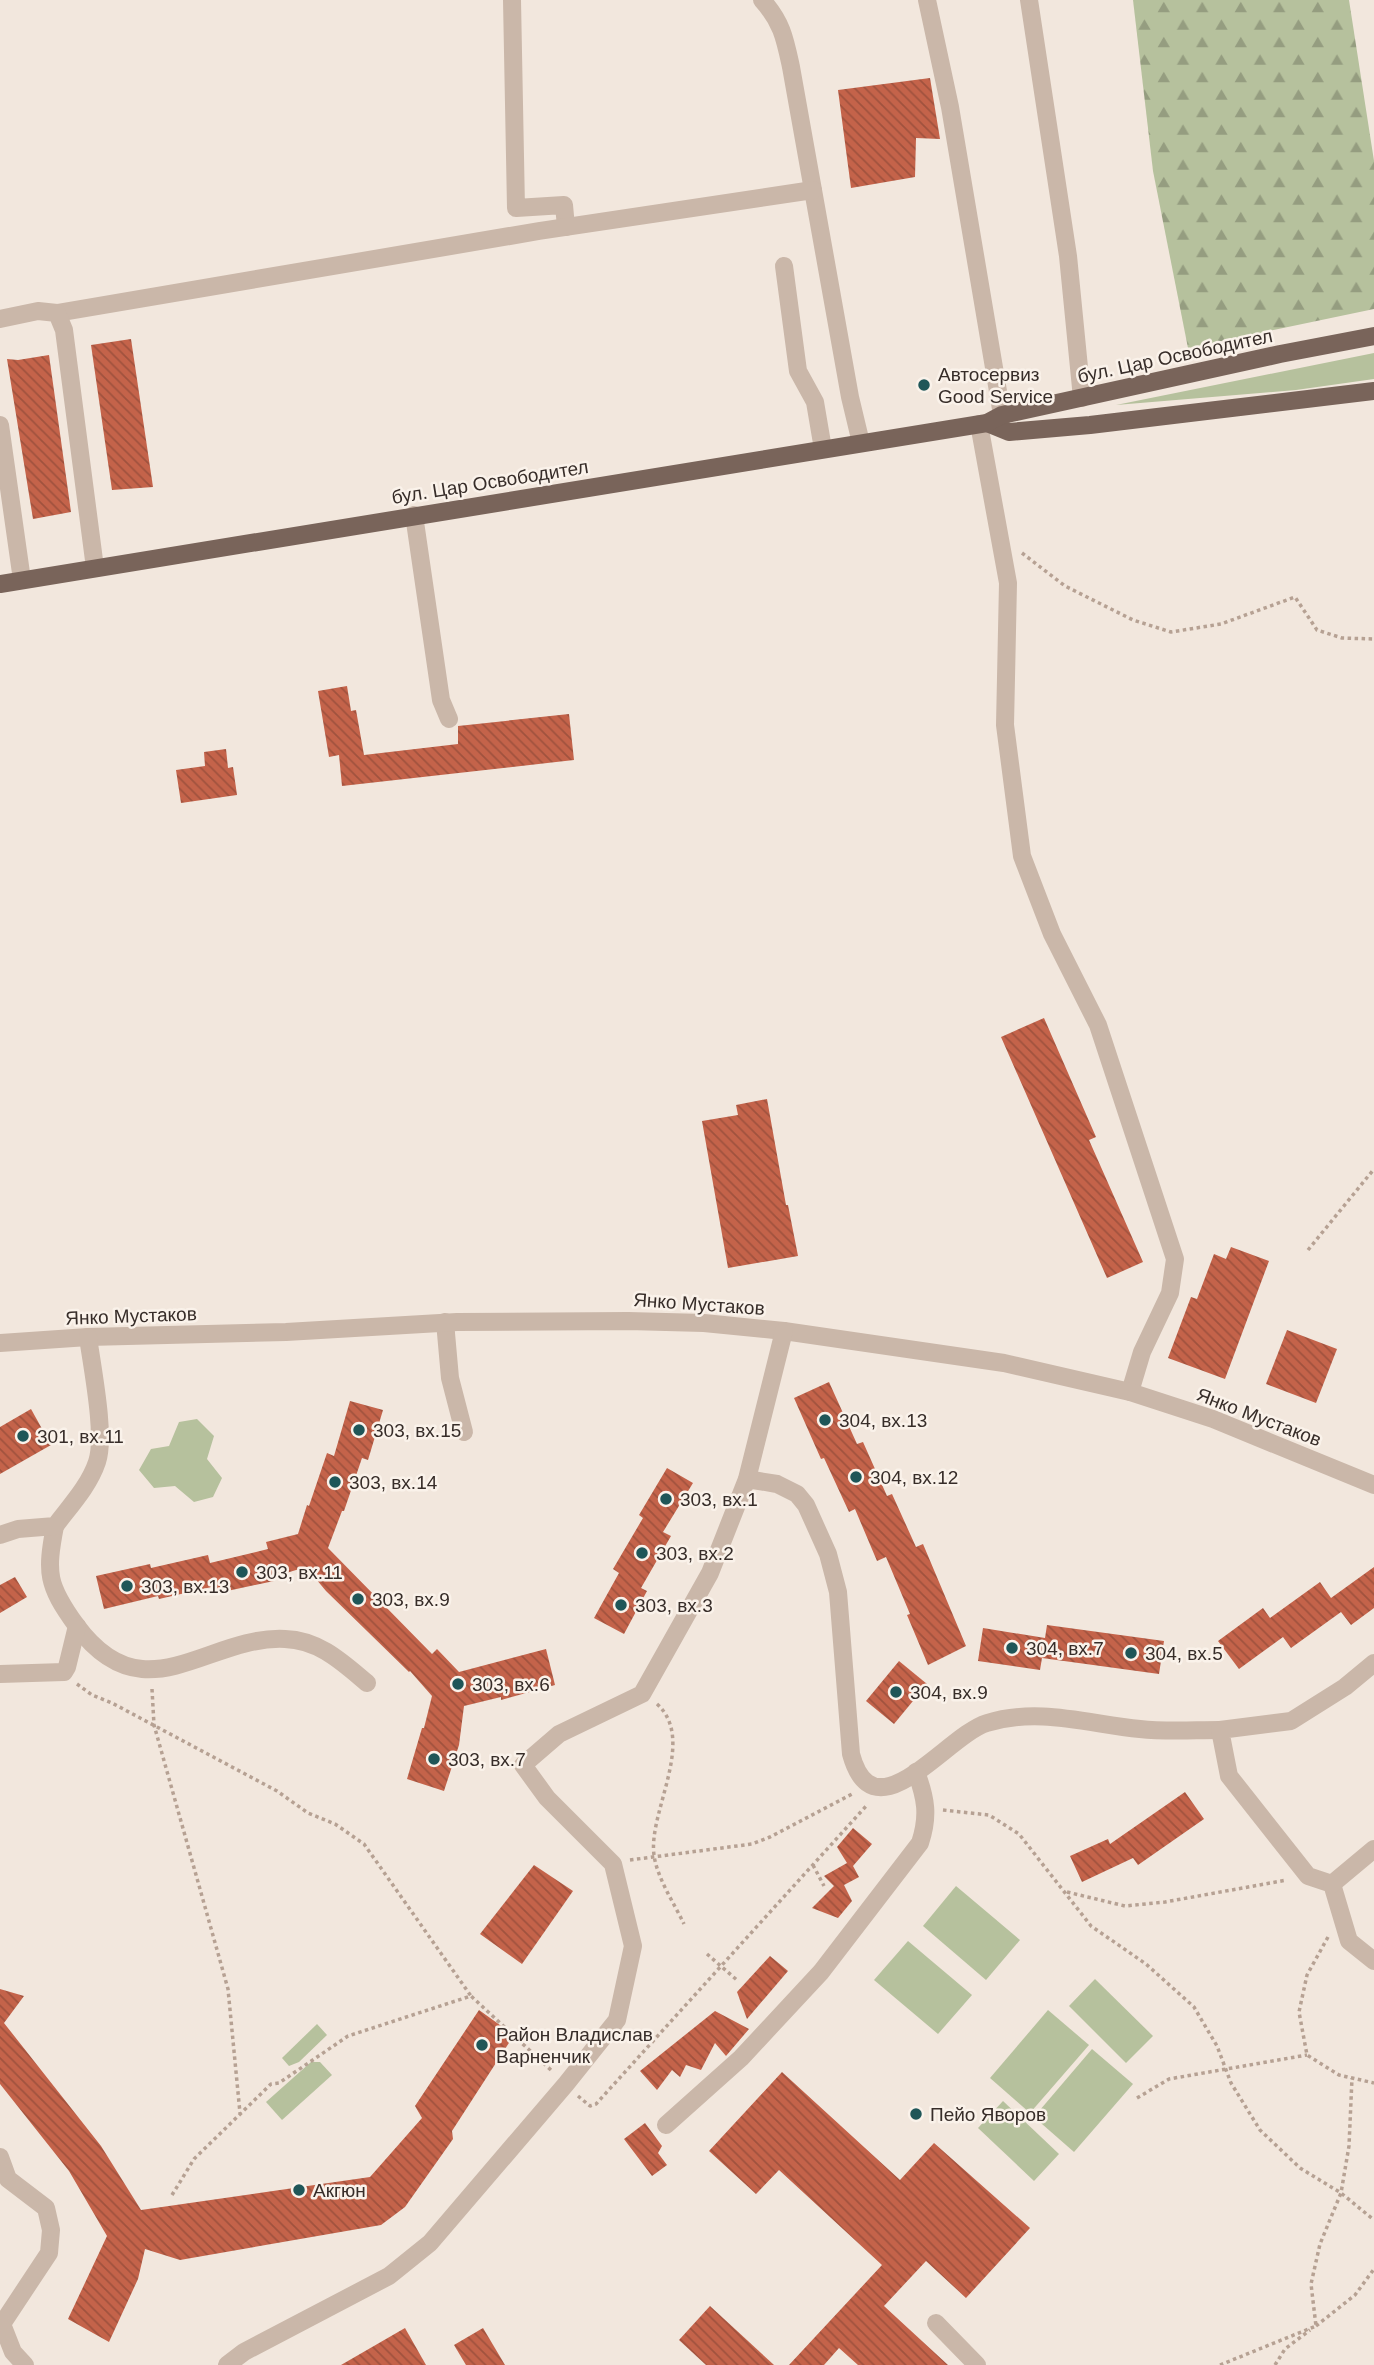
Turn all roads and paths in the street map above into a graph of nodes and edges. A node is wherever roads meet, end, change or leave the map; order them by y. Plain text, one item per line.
1 (512, 0) edge
2 (762, 0) edge
3 (927, 0) edge
4 (1029, 0) edge
5 (813, 190) junction
6 (566, 227) junction
7 (784, 265) dead end
8 (57, 313) junction
9 (0, 319) edge
10 (1374, 336) edge
11 (1374, 391) edge
12 (1082, 398) junction
13 (989, 421) junction
14 (0, 425) edge
15 (861, 443) junction
16 (823, 449) junction
17 (414, 515) junction
18 (1018, 544) dead end
19 (96, 568) junction
20 (22, 580) junction
21 (0, 584) edge
22 (1374, 639) edge
23 (449, 719) dead end
24 (1374, 1169) edge
25 (1308, 1250) dead end
26 (445, 1322) junction
27 (784, 1331) junction
28 (88, 1337) junction
29 (0, 1343) edge
30 (1130, 1392) junction
31 (464, 1432) dead end
32 (747, 1479) junction
33 (1374, 1485) edge
34 (55, 1526) junction
35 (0, 1535) edge
36 (77, 1626) junction
37 (1374, 1663) edge
38 (151, 1669) junction
39 (64, 1672) junction
40 (0, 1674) edge
41 (367, 1683) dead end
42 (642, 1694) junction
43 (154, 1726) junction
44 (1220, 1730) junction
45 (916, 1772) junction
46 (874, 1787) junction
47 (927, 1808) junction
48 (1374, 1849) edge
49 (654, 1857) junction
50 (613, 1864) junction
51 (813, 1865) junction
52 (1308, 1876) junction
53 (1332, 1884) junction
54 (824, 1886) dead end
55 (1065, 1892) junction
56 (1341, 1914) junction
57 (684, 1924) dead end
58 (706, 1954) dead end
59 (1374, 1961) edge
60 (722, 1967) junction
61 (738, 1981) dead end
62 (471, 1996) junction
63 (1307, 2055) junction
64 (1226, 2070) junction
65 (1352, 2078) junction
66 (1374, 2083) edge
67 (566, 2084) junction
68 (1137, 2098) dead end
69 (240, 2113) junction
70 (666, 2125) dead end
71 (0, 2157) edge
72 (1341, 2193) junction
73 (172, 2195) dead end
74 (1374, 2220) edge
75 (1374, 2269) edge
76 (936, 2323) dead end
77 (1316, 2326) junction
78 (24, 2365) edge
79 (227, 2365) edge
80 (976, 2365) edge
81 (1220, 2365) edge
82 (1275, 2365) edge

1 - 6 street
2 - 5 street
3 - 13 street
4 - 12 street
5 - 6 street
5 - 15 street
6 - 8 street
7 - 16 street
8 - 9 street
8 - 19 street
10 - 12 main road, бул. Цар Освободител
11 - 13 main road, бул. Цар Освободител
12 - 13 main road, бул. Цар Освободител
13 - 15 main road, бул. Цар Освободител
13 - 30 street
14 - 20 street
15 - 16 main road, бул. Цар Освободител
16 - 17 main road, бул. Цар Освободител
17 - 19 main road, бул. Цар Освободител
17 - 23 street
18 - 22 path
19 - 20 main road, бул. Цар Освободител
20 - 21 main road, бул. Цар Освободител
24 - 25 path
26 - 27 street, Янко Мустаков
26 - 28 street, Янко Мустаков
26 - 31 street
27 - 30 street, Янко Мустаков
27 - 32 street
28 - 29 street, Янко Мустаков
28 - 34 street
30 - 33 street, Янко Мустаков
32 - 42 street
32 - 46 street
34 - 35 street
34 - 36 street
36 - 38 street
36 - 39 street
37 - 44 street
38 - 41 street
38 - 43 path
39 - 40 street
39 - 43 path
42 - 49 path
42 - 50 street
43 - 62 path
43 - 69 path
44 - 45 street
44 - 52 street
45 - 46 street
45 - 47 street
46 - 49 path
46 - 51 path
47 - 55 path
47 - 70 street
48 - 53 street
49 - 50 path
49 - 57 path
50 - 67 street
51 - 54 path
51 - 60 path
52 - 53 street
52 - 55 path
53 - 56 street
55 - 64 path
56 - 59 street
56 - 63 path
58 - 60 path
60 - 61 path
60 - 67 path
62 - 67 path
62 - 69 path
63 - 64 path
63 - 65 path
64 - 68 path
64 - 72 path
65 - 66 path
65 - 72 path
67 - 79 street
69 - 73 path
71 - 78 street
72 - 74 path
72 - 77 path
75 - 77 path
76 - 80 street
77 - 81 path
77 - 82 path

